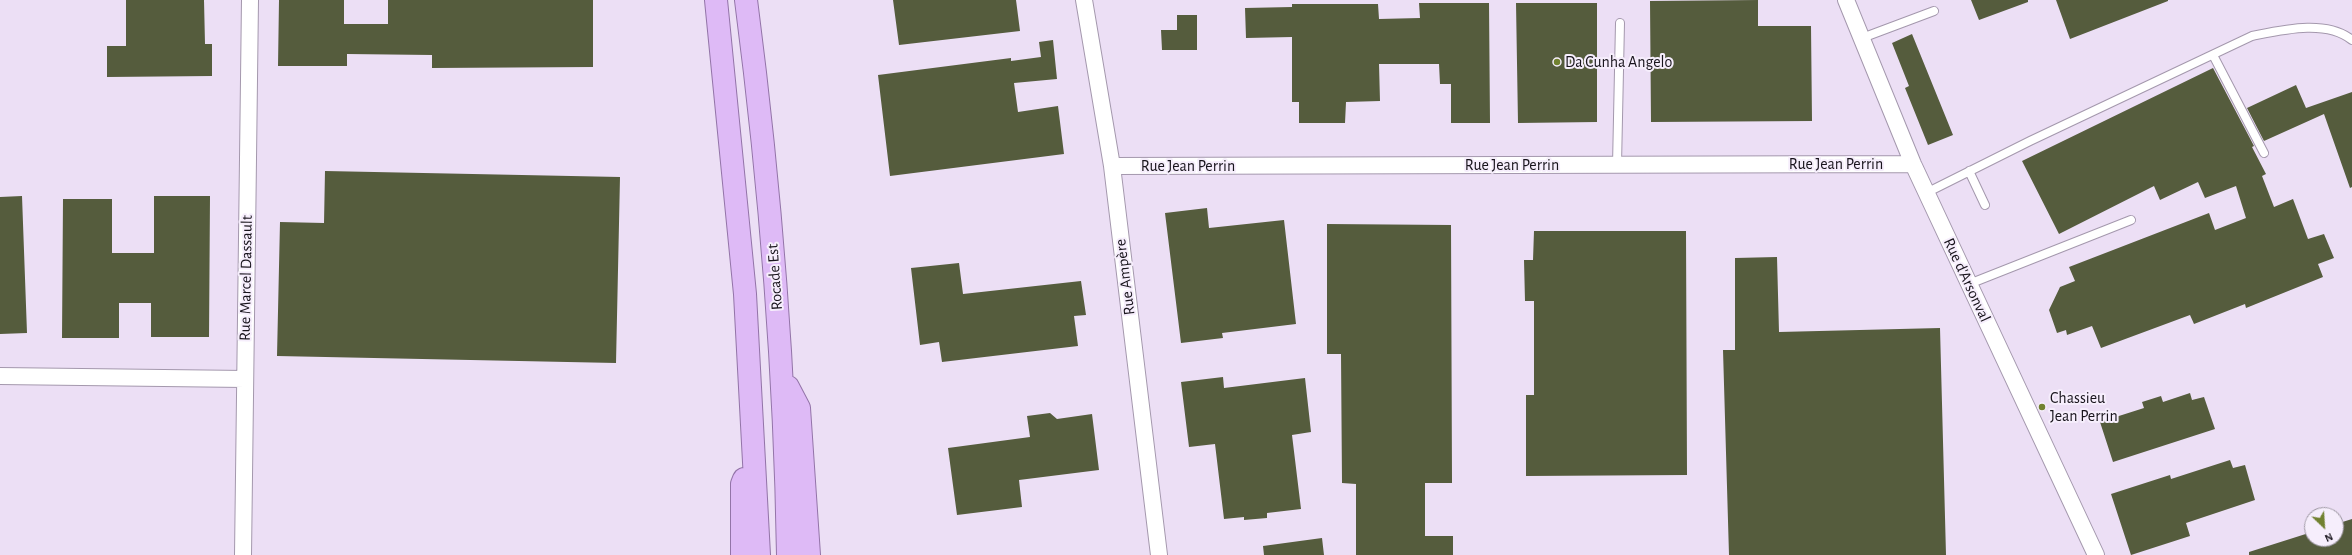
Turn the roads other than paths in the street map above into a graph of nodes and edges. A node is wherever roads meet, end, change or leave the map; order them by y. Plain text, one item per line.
1 (250, 0) edge
2 (716, 0) edge
3 (746, 0) edge
4 (1084, 0) edge
5 (1846, 0) edge
6 (1934, 11) dead end
7 (1620, 23) dead end
8 (1862, 38) junction
9 (2352, 40) edge
10 (2213, 55) junction
11 (2264, 153) dead end
12 (1913, 164) junction
13 (1617, 165) junction
14 (1112, 166) junction
15 (1969, 171) junction
16 (1926, 193) junction
17 (1985, 205) dead end
18 (2131, 220) dead end
19 (1969, 284) junction
20 (782, 374) junction
21 (0, 376) edge
22 (245, 379) junction
23 (755, 458) junction
24 (242, 555) edge
25 (742, 555) edge
26 (759, 555) edge
27 (788, 555) edge
28 (809, 555) edge
29 (1159, 555) edge
30 (2096, 555) edge

1 - 22 street, Rue Marcel Dassault
2 - 23 highway, Rocade Est
3 - 20 highway, Rocade Est
4 - 14 street, Rue Ampère
5 - 8 street, Rue d'Arsonval
6 - 8 lane
7 - 13 lane
8 - 12 street, Rue d'Arsonval
9 - 10 lane
10 - 11 lane
10 - 15 lane
12 - 13 street, Rue Jean Perrin
12 - 16 street, Rue d'Arsonval
13 - 14 street, Rue Jean Perrin
14 - 29 street, Rue Ampère
15 - 16 lane
15 - 17 lane
16 - 19 street, Rue d'Arsonval
18 - 19 lane
19 - 30 street, Rue d'Arsonval
20 - 27 highway, Rocade Est
20 - 28 highway
21 - 22 street
22 - 24 street, Rue Marcel Dassault
23 - 25 highway
23 - 26 highway, Rocade Est

